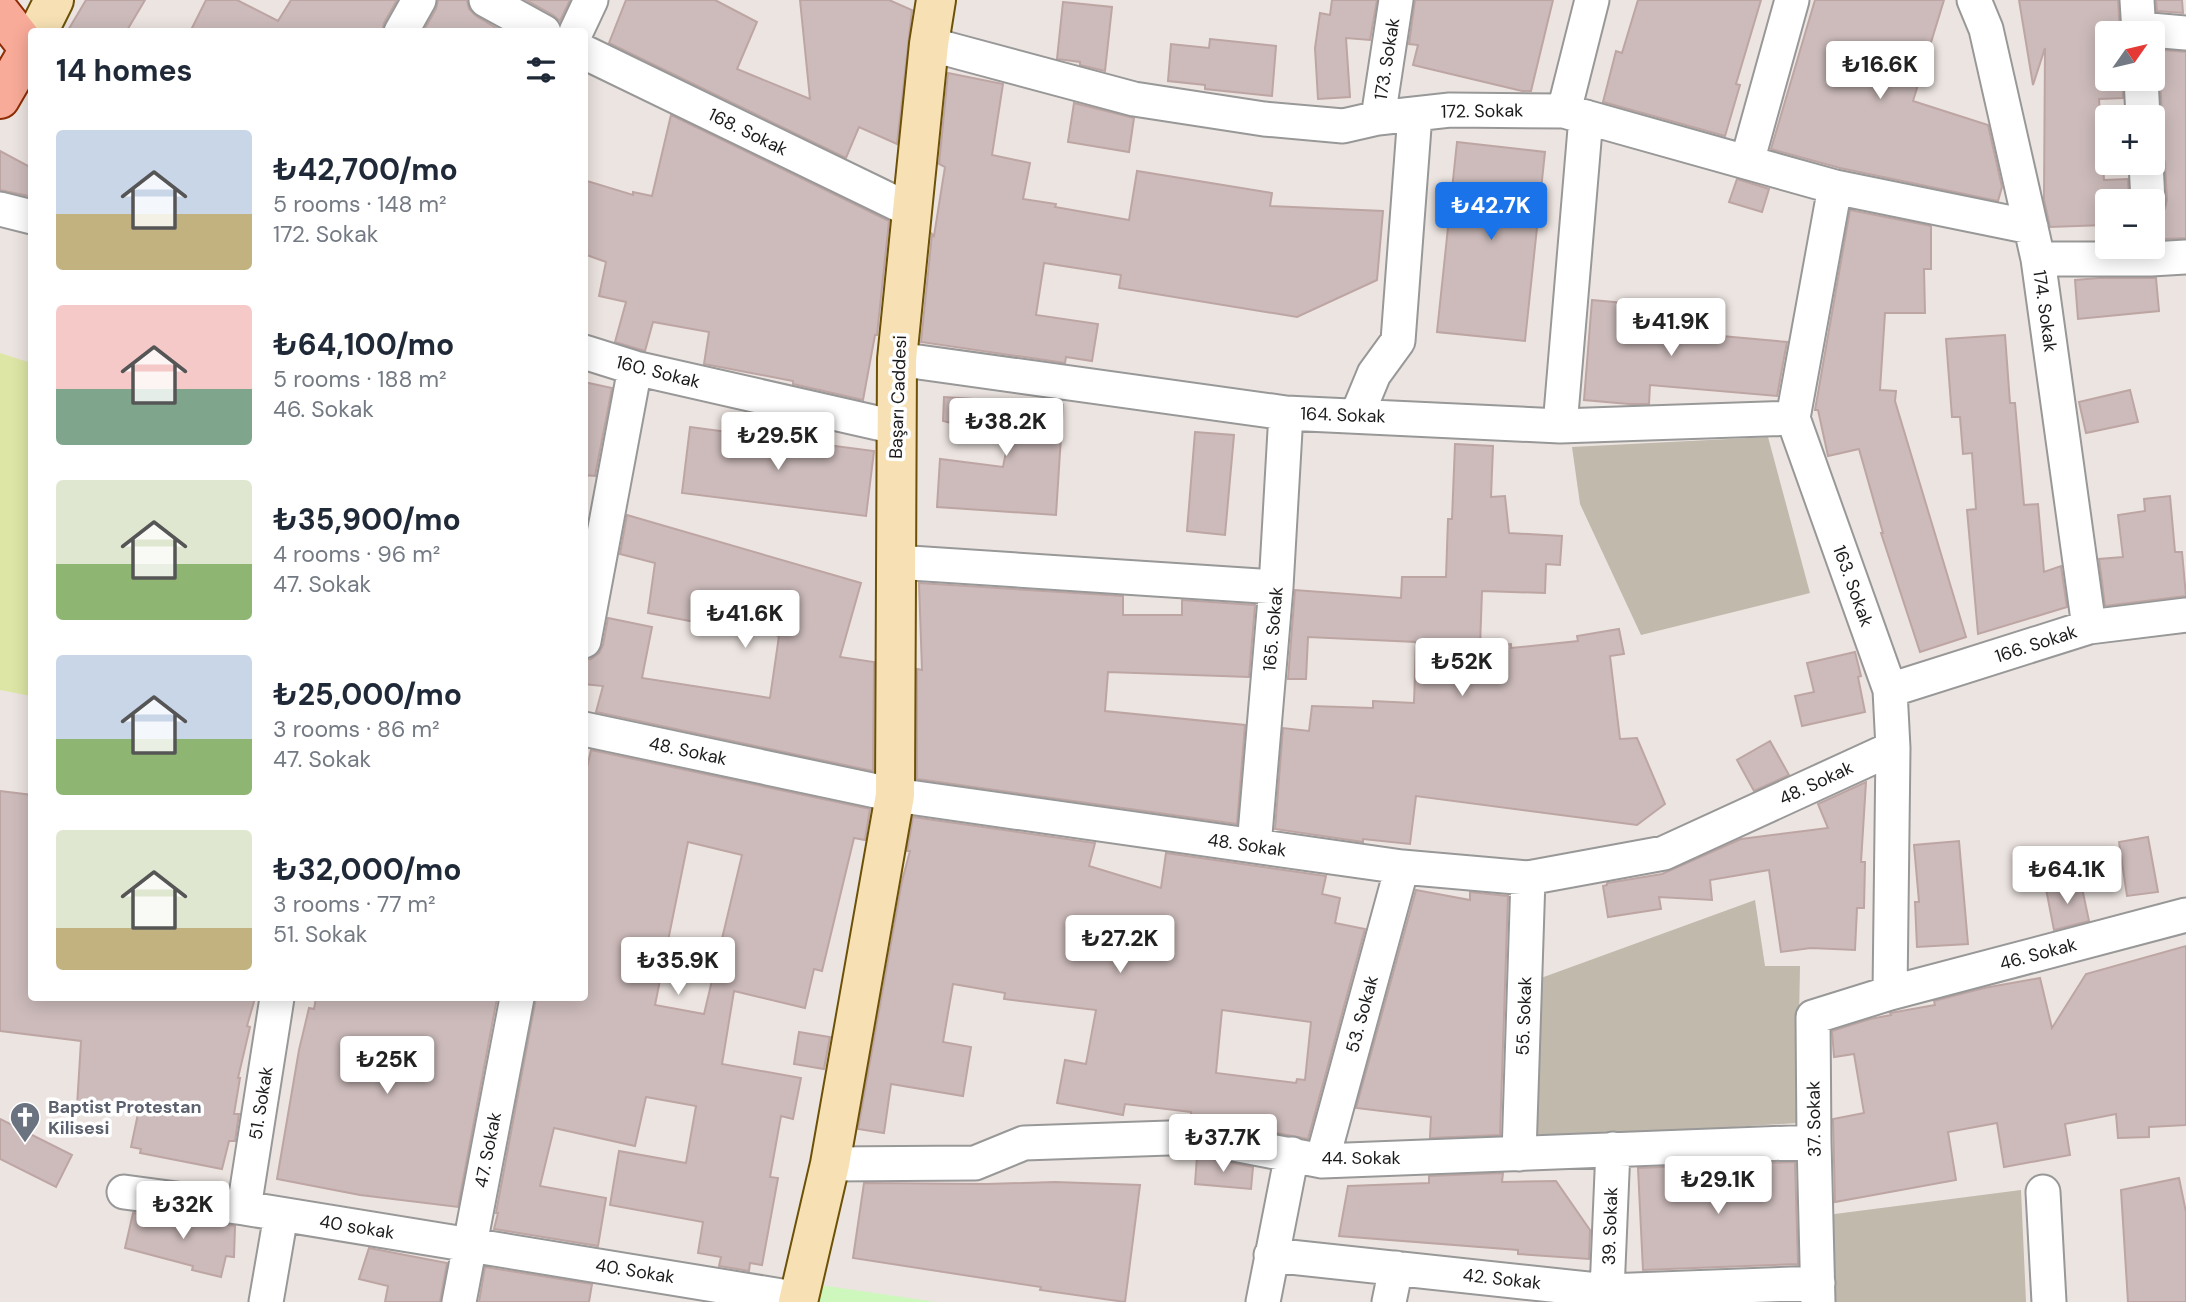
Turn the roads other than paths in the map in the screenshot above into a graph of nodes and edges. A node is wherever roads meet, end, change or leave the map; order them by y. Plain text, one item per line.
1 (54, 0) edge
2 (419, 0) edge
3 (486, 0) edge
4 (591, 0) edge
5 (936, 0) edge
6 (1396, 0) edge
7 (1592, 0) edge
8 (1792, 0) edge
9 (1974, 0) edge
10 (0, 12) edge
11 (40, 28) edge
12 (403, 28) edge
13 (537, 28) edge
14 (578, 28) edge
15 (2165, 28) edge
16 (2186, 33) edge
17 (28, 37) edge
18 (929, 44) junction
19 (28, 51) edge
20 (588, 54) edge
21 (0, 99) edge
22 (1415, 114) junction
23 (1575, 114) junction
24 (1378, 118) junction
25 (1747, 162) junction
26 (1835, 187) junction
27 (0, 209) edge
28 (912, 211) junction
29 (28, 216) edge
30 (2031, 227) junction
31 (2165, 255) edge
32 (2095, 256) edge
33 (2186, 257) edge
34 (2038, 259) junction
35 (588, 353) edge
36 (897, 359) junction
37 (635, 368) junction
38 (1286, 413) junction
39 (1357, 415) junction
40 (1793, 418) junction
41 (1560, 426) junction
42 (895, 427) junction
43 (895, 562) junction
44 (1276, 587) junction
45 (2186, 615) edge
46 (588, 619) edge
47 (2089, 627) junction
48 (1890, 690) junction
49 (588, 730) edge
50 (1893, 748) junction
51 (895, 795) junction
52 (1254, 846) junction
53 (1402, 867) junction
54 (1528, 878) junction
55 (2186, 915) edge
56 (1890, 993) junction
57 (277, 1001) edge
58 (516, 1001) edge
59 (1814, 1142) junction
60 (1613, 1149) junction
61 (1519, 1154) junction
62 (1307, 1157) junction
63 (830, 1164) junction
64 (124, 1192) dead end
65 (2043, 1192) dead end
66 (244, 1208) junction
67 (281, 1215) junction
68 (470, 1244) junction
69 (1271, 1255) junction
70 (1396, 1268) junction
71 (1818, 1292) edge
72 (1606, 1297) edge
73 (799, 1300) edge
74 (266, 1302) edge
75 (459, 1302) edge
76 (1263, 1302) edge
77 (1389, 1302) edge
78 (2049, 1302) edge

1 - 11 street
2 - 12 street
3 - 13 street
4 - 14 street
5 - 18 street, Başarı Caddesi
6 - 24 street, 173. Sokak
7 - 23 street
8 - 25 street
9 - 30 street, 174. Sokak
10 - 17 main road
15 - 16 street
18 - 24 street, 172. Sokak
18 - 28 street, Başarı Caddesi
19 - 21 main road
20 - 28 street, 168. Sokak
22 - 23 street, 172. Sokak
22 - 24 street, 172. Sokak
22 - 39 street
23 - 25 street, 172. Sokak
23 - 41 street
25 - 26 street, 172. Sokak
26 - 30 street, 172. Sokak
26 - 40 street, 163. Sokak
27 - 29 street
28 - 36 street, Başarı Caddesi
30 - 34 street, 174. Sokak
31 - 33 street
32 - 34 street
34 - 47 street, 174. Sokak
35 - 37 street, 160. Sokak
36 - 38 street, 164. Sokak
36 - 42 street, Başarı Caddesi
37 - 42 street, 160. Sokak
37 - 46 street
38 - 39 street, 164. Sokak
38 - 44 street, 165. Sokak
39 - 41 street, 164. Sokak
40 - 41 street, 164. Sokak
40 - 48 street, 163. Sokak
42 - 43 street, Başarı Caddesi
43 - 44 street
43 - 51 street, Başarı Caddesi
44 - 52 street, 165. Sokak
45 - 47 street, 166. Sokak
47 - 48 street, 166. Sokak
48 - 50 street, 163. Sokak
49 - 51 street, 48. Sokak
50 - 54 street, 48. Sokak
50 - 56 street, 163. Sokak
51 - 52 street, 48. Sokak
51 - 63 street, Başarı Caddesi
52 - 53 street, 48. Sokak
53 - 54 street, 48. Sokak
53 - 62 street, 53. Sokak
54 - 61 street, 55. Sokak
55 - 56 street, 46. Sokak
56 - 59 street, 37. Sokak
57 - 66 street, 51. Sokak
58 - 68 street, 47. Sokak
59 - 60 street, 44. Sokak
59 - 71 street, 37. Sokak
60 - 61 street, 44. Sokak
60 - 72 street, 39. Sokak
61 - 62 street, 44. Sokak
62 - 63 street, 44. Sokak
62 - 69 street, 53. Sokak
63 - 73 street, Başarı Caddesi
64 - 66 street, 40 sokak
65 - 78 street
66 - 67 street, 40 sokak
67 - 68 street, 40 sokak
67 - 74 street
68 - 73 street, 40. Sokak
68 - 75 street, 47. Sokak
69 - 70 street, 42. Sokak
69 - 76 street, 53. Sokak
70 - 72 street, 42. Sokak
70 - 77 street
71 - 72 street, 42. Sokak

